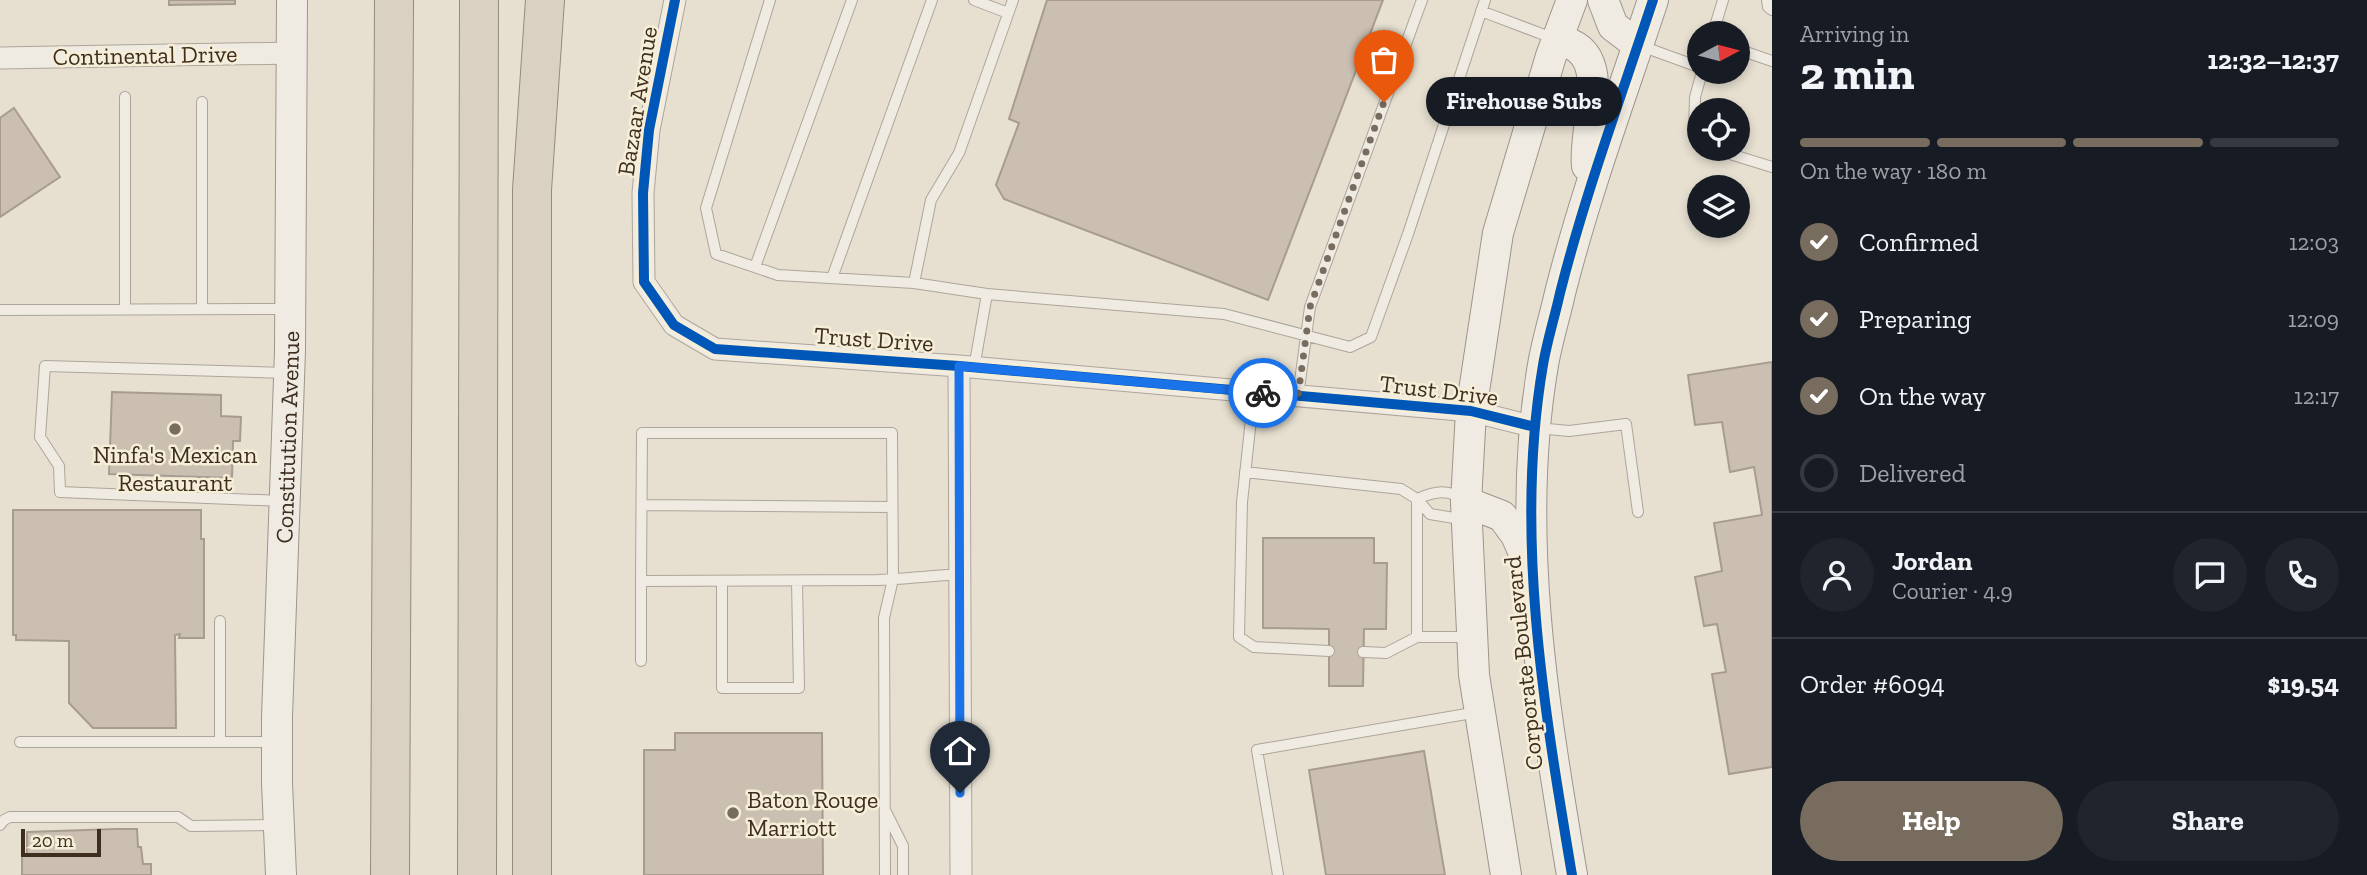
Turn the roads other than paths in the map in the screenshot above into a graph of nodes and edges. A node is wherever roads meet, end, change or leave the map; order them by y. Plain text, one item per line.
1 (292, 0) edge
2 (377, 0) edge
3 (394, 0) edge
4 (479, 0) edge
5 (545, 0) edge
6 (675, 0) edge
7 (770, 0) edge
8 (852, 0) edge
9 (932, 0) edge
10 (974, 0) edge
11 (1013, 0) edge
12 (1422, 0) edge
13 (1485, 0) edge
14 (1572, 0) edge
15 (1603, 0) edge
16 (1653, 0) edge
17 (1723, 0) edge
18 (1767, 0) edge
19 (1772, 10) edge
20 (1481, 11) junction
21 (1008, 13) junction
22 (1717, 21) edge
23 (1557, 40) junction
24 (1638, 45) junction
25 (291, 53) junction
26 (1750, 53) edge
27 (0, 58) edge
28 (1772, 61) edge
29 (1687, 63) edge
30 (125, 97) dead end
31 (202, 102) dead end
32 (393, 109) junction
33 (1750, 160) edge
34 (1772, 167) edge
35 (1590, 192) junction
36 (755, 267) junction
37 (832, 278) junction
38 (914, 283) junction
39 (987, 294) junction
40 (125, 309) junction
41 (202, 309) junction
42 (291, 309) junction
43 (0, 310) edge
44 (674, 325) joint
45 (1306, 335) junction
46 (967, 367) junction
47 (289, 373) junction
48 (1254, 392) junction
49 (1298, 396) junction
50 (1471, 411) junction
51 (1535, 427) junction
52 (1245, 472) junction
53 (1417, 499) junction
54 (285, 501) junction
55 (1466, 502) junction
56 (642, 505) junction
57 (892, 507) junction
58 (1638, 512) dead end
59 (1531, 569) junction
60 (960, 574) junction
61 (893, 579) junction
62 (641, 581) junction
63 (722, 581) junction
64 (797, 581) junction
65 (220, 621) dead end
66 (1417, 637) junction
67 (1473, 637) junction
68 (1329, 650) dead end
69 (1363, 652) dead end
70 (641, 661) dead end
71 (1480, 712) junction
72 (20, 742) dead end
73 (220, 742) junction
74 (277, 742) junction
75 (885, 809) junction
76 (0, 825) edge
77 (278, 825) junction
78 (281, 875) edge
79 (390, 875) edge
80 (477, 875) edge
81 (532, 875) edge
82 (885, 875) edge
83 (903, 875) edge
84 (961, 875) edge
85 (1278, 875) edge
86 (1506, 875) edge
87 (1572, 875) edge

1 - 25 street, Constitution Avenue
2 - 32 highway
3 - 32 highway
4 - 80 highway
5 - 81 highway
6 - 44 street, Bazaar Avenue
7 - 36 lane
8 - 36 lane
9 - 37 lane
10 - 21 lane
11 - 21 lane
12 - 45 lane
13 - 20 lane
14 - 23 street, Corporate Boulevard
15 - 24 street
16 - 24 street, Corporate Boulevard
17 - 22 lane
18 - 19 lane
20 - 23 lane
20 - 45 lane
21 - 38 lane
23 - 35 street
23 - 50 street, Corporate Boulevard
24 - 29 lane
24 - 35 street, Corporate Boulevard
25 - 27 street, Continental Drive
25 - 42 street, Constitution Avenue
26 - 28 lane
30 - 40 lane
31 - 41 lane
32 - 79 highway
33 - 34 lane
35 - 51 street, Corporate Boulevard
36 - 37 lane
37 - 38 lane
38 - 39 lane
39 - 45 lane
39 - 46 lane
40 - 41 lane
40 - 43 lane
41 - 42 lane
42 - 47 street, Constitution Avenue
44 - 46 street, Trust Drive
45 - 49 lane
46 - 48 street, Trust Drive
46 - 60 street
47 - 54 street, Constitution Avenue
47 - 54 lane
48 - 49 street, Trust Drive
48 - 52 lane
49 - 50 street, Trust Drive
50 - 51 street, Trust Drive
50 - 55 street, Corporate Boulevard
51 - 58 lane
51 - 59 street, Corporate Boulevard
52 - 53 lane
52 - 68 lane
53 - 55 lane
53 - 55 lane
53 - 66 lane
54 - 74 street, Constitution Avenue
55 - 59 street
55 - 67 street, Corporate Boulevard
56 - 57 lane
56 - 57 lane
56 - 62 lane
57 - 61 lane
59 - 87 street, Corporate Boulevard
60 - 61 lane
60 - 84 street
61 - 64 lane
61 - 75 lane
62 - 63 lane
62 - 70 lane
63 - 64 lane
63 - 64 lane
65 - 73 lane
66 - 67 lane
66 - 69 lane
67 - 71 street, Corporate Boulevard
71 - 85 lane
71 - 86 street, Corporate Boulevard
72 - 73 lane
73 - 74 lane
74 - 77 street, Constitution Avenue
75 - 82 lane
75 - 83 lane
76 - 77 lane
77 - 78 street, Constitution Avenue

